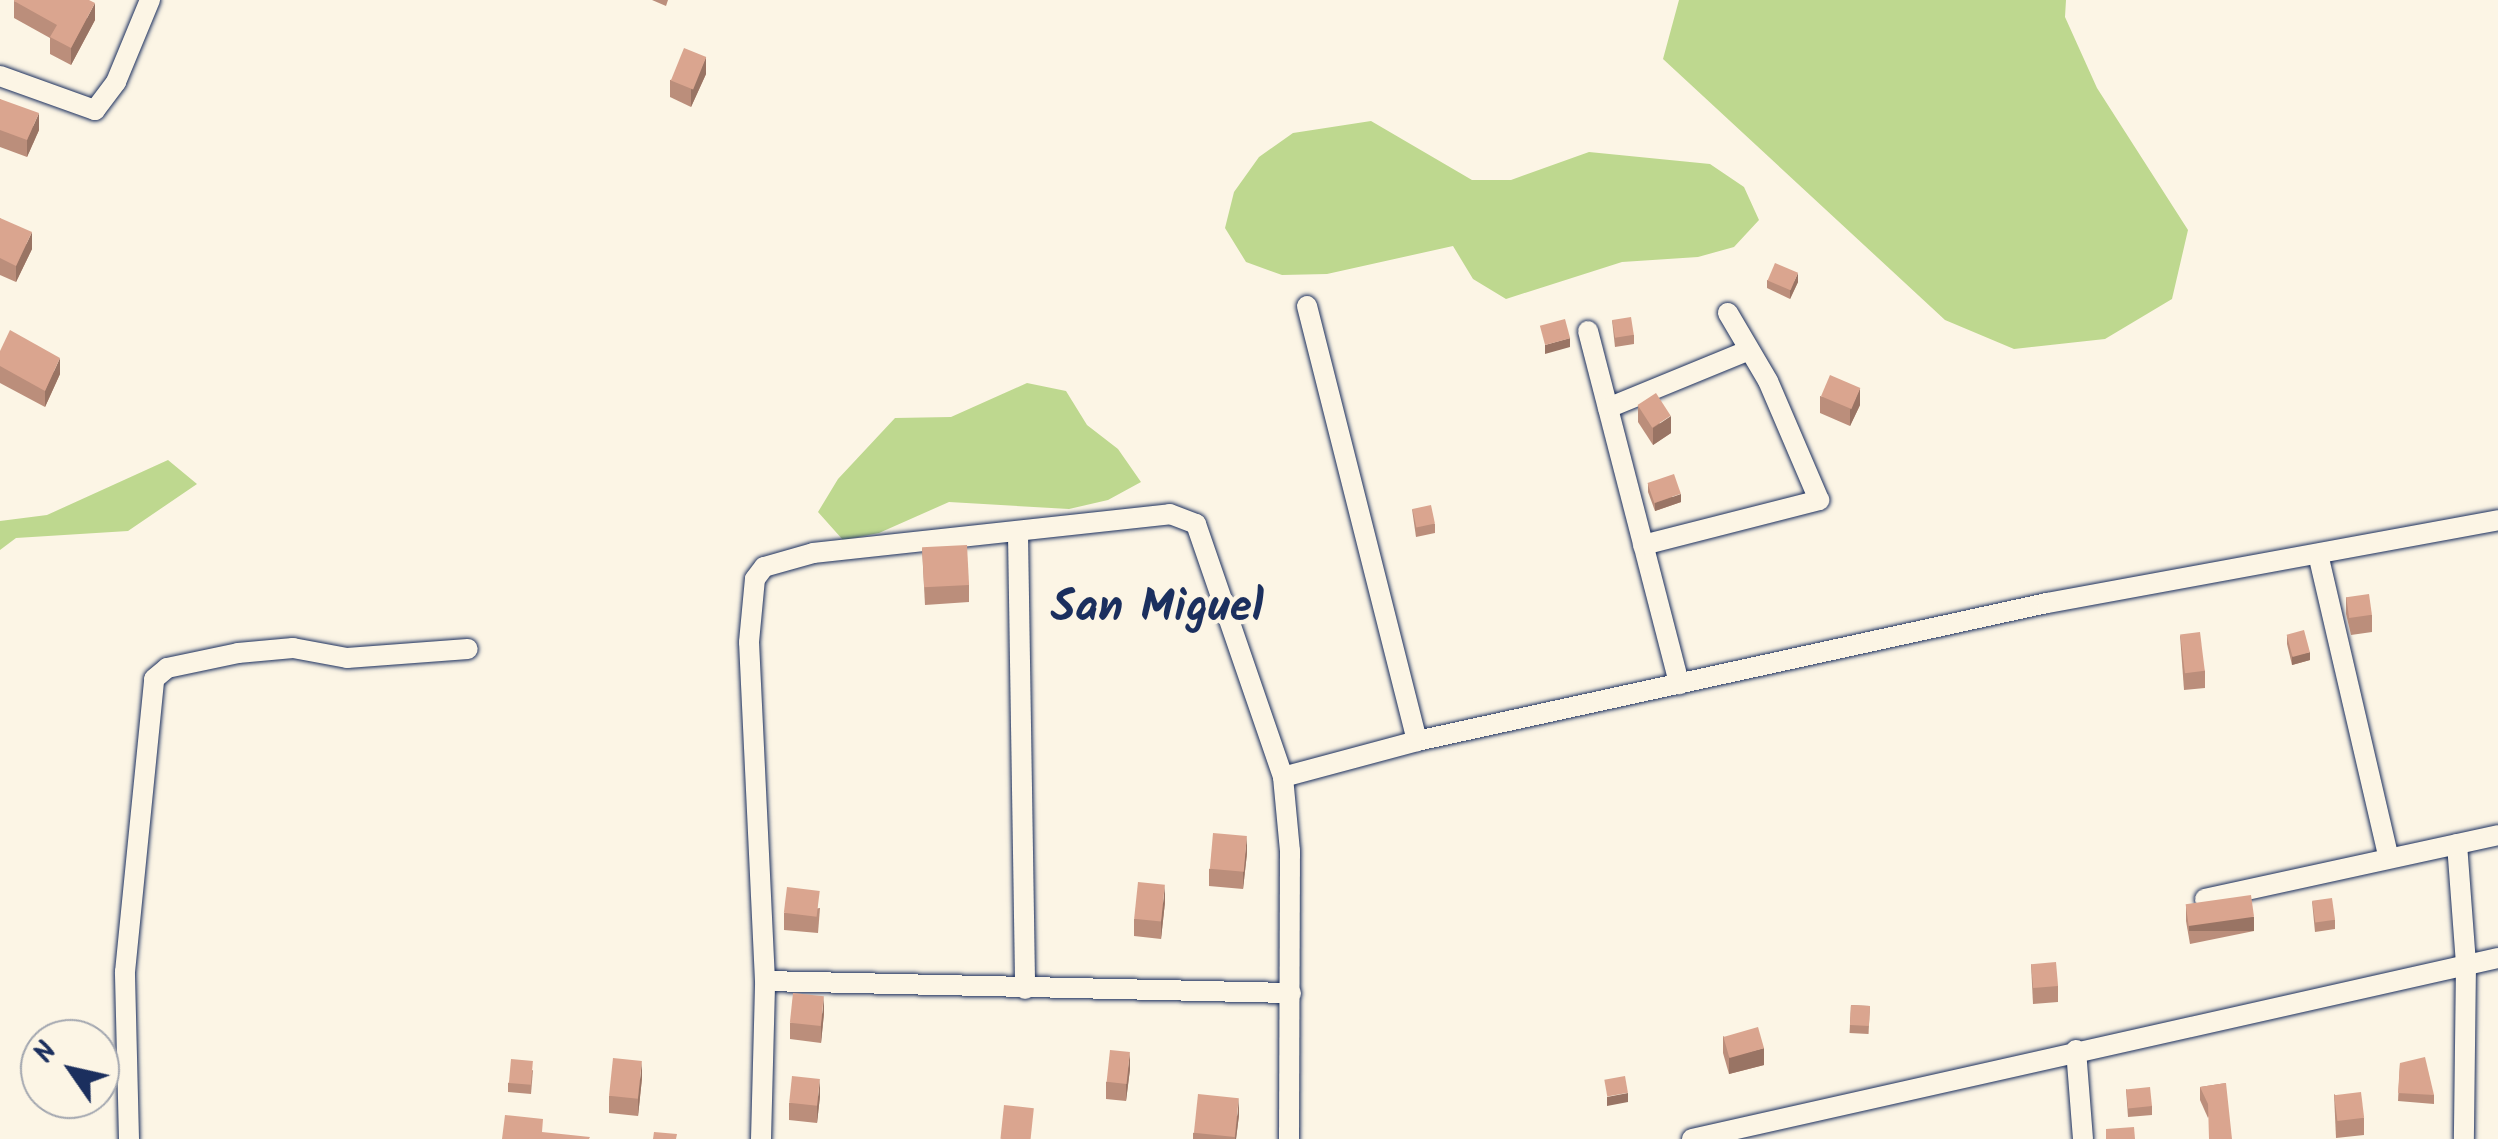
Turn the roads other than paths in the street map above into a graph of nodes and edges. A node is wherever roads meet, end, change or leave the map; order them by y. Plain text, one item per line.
1 (150, 0) edge
2 (0, 76) edge
3 (1307, 306) dead end
4 (1728, 312) dead end
5 (1588, 331) dead end
6 (1747, 351) junction
7 (1608, 408) junction
8 (2498, 520) edge
9 (1018, 534) junction
10 (1643, 545) junction
11 (2318, 554) junction
12 (468, 649) dead end
13 (1679, 684) junction
14 (1417, 740) junction
15 (1283, 778) junction
16 (2498, 835) edge
17 (2458, 844) junction
18 (2389, 858) junction
19 (2205, 899) edge
20 (2498, 958) edge
21 (2466, 964) junction
22 (765, 981) junction
23 (1026, 989) junction
24 (1291, 992) junction
25 (2076, 1050) junction
26 (1704, 1138) edge
27 (129, 1139) edge
28 (761, 1139) edge
29 (1289, 1139) edge
30 (2083, 1139) edge
31 (2464, 1139) edge

1 - 2 street
3 - 14 street
4 - 6 street
5 - 7 street
6 - 7 street
6 - 10 street
7 - 10 street
8 - 11 street
9 - 15 street
9 - 22 street
9 - 23 street
10 - 13 street
11 - 13 street
11 - 18 street
12 - 27 street
13 - 14 street
14 - 15 street
15 - 24 street
16 - 17 street
17 - 18 street
17 - 21 street
18 - 19 street
20 - 21 street
21 - 25 street
21 - 31 street
22 - 23 street
22 - 28 street
23 - 24 street
24 - 29 street
25 - 26 street
25 - 30 street

